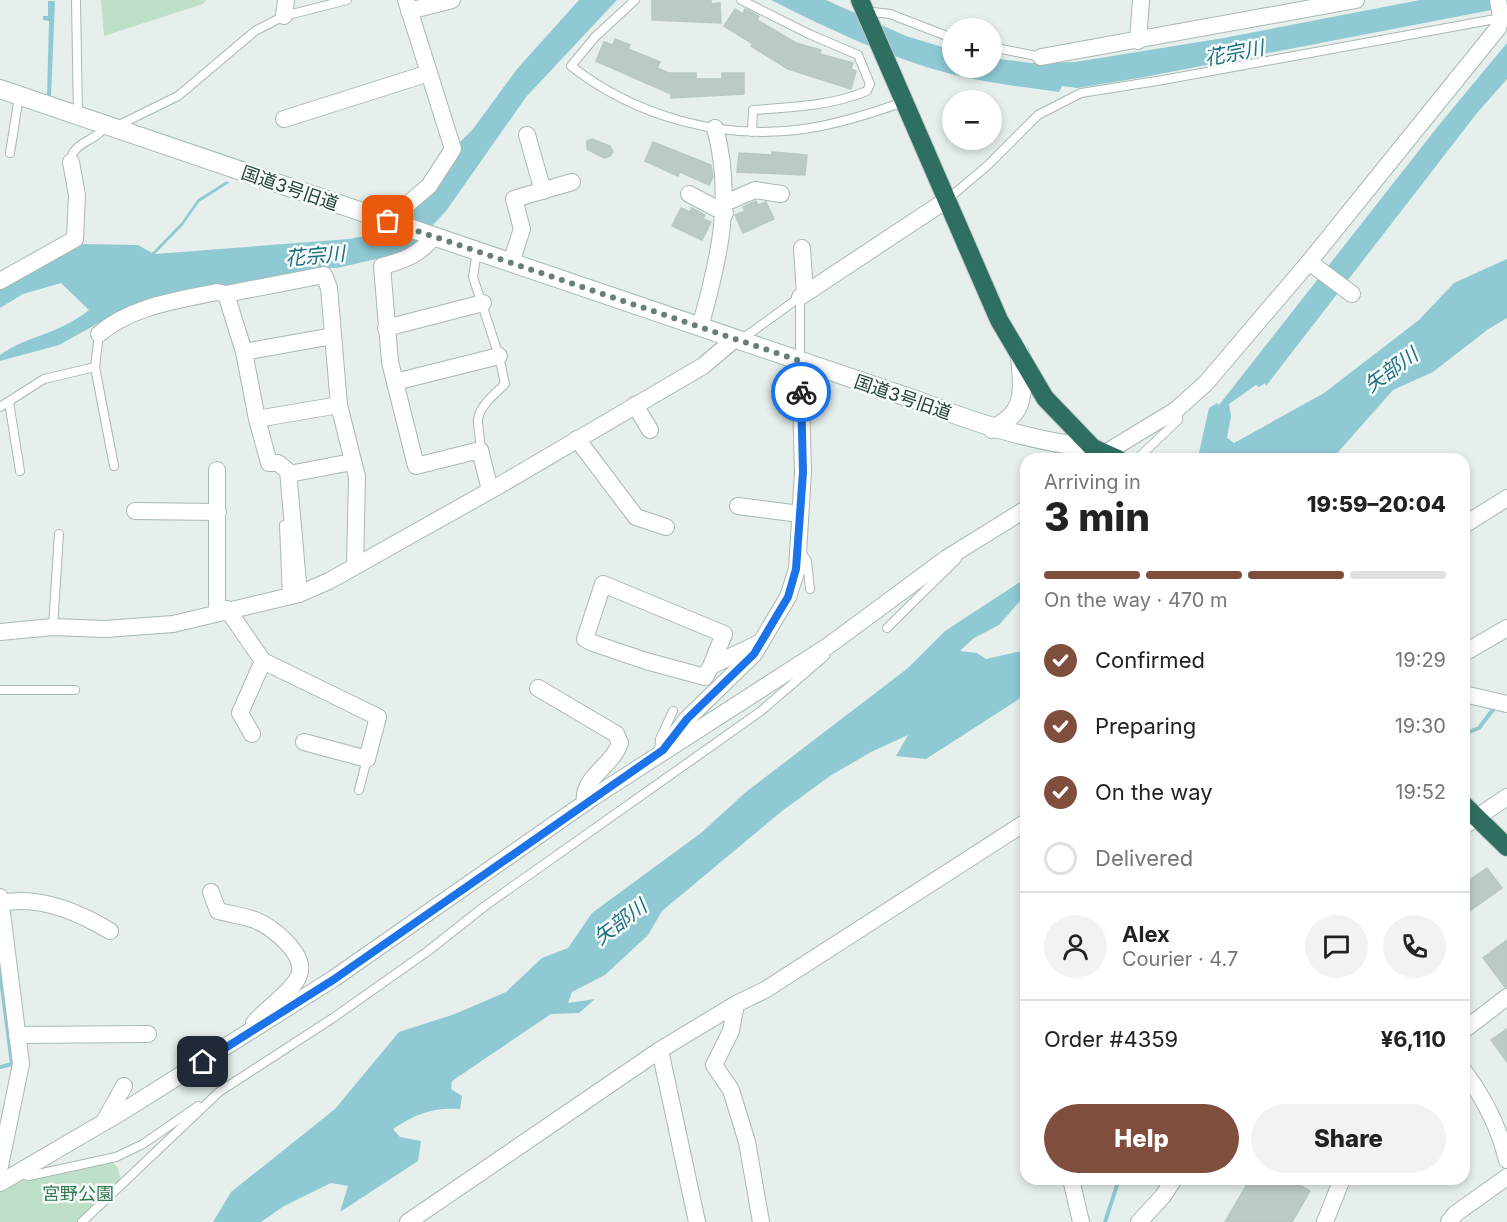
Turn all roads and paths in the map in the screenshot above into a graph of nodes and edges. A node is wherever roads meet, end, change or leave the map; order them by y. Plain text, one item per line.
1 (76, 0) edge
2 (347, 0) edge
3 (452, 0) edge
4 (635, 0) edge
5 (741, 0) edge
6 (1141, 0) edge
7 (1356, 0) edge
8 (1498, 0) edge
9 (407, 5) edge
10 (285, 8) edge
11 (864, 8) edge
12 (1501, 18) junction
13 (942, 34) edge
14 (1138, 41) junction
15 (1002, 48) edge
16 (1041, 57) joint
17 (429, 73) junction
18 (0, 89) edge
19 (19, 96) junction
20 (906, 101) junction
21 (78, 116) junction
22 (284, 119) dead end
23 (108, 126) junction
24 (715, 128) junction
25 (752, 132) junction
26 (527, 135) dead end
27 (10, 153) dead end
28 (70, 162) joint
29 (572, 182) dead end
30 (543, 191) junction
31 (781, 194) dead end
32 (689, 195) dead end
33 (948, 199) junction
34 (725, 208) junction
35 (391, 222) junction
36 (432, 236) junction
37 (802, 248) dead end
38 (477, 251) junction
39 (511, 262) junction
40 (1309, 262) junction
41 (0, 281) edge
42 (226, 294) junction
43 (1352, 294) dead end
44 (803, 295) junction
45 (483, 303) junction
46 (700, 327) junction
47 (386, 328) junction
48 (99, 334) joint
49 (333, 336) junction
50 (737, 340) junction
51 (243, 352) junction
52 (1020, 354) junction
53 (500, 356) junction
54 (800, 361) junction
55 (95, 367) junction
56 (395, 382) junction
57 (9, 402) junction
58 (339, 405) junction
59 (635, 405) junction
60 (0, 407) edge
61 (1178, 408) junction
62 (257, 419) junction
63 (992, 429) junction
64 (650, 430) dead end
65 (577, 439) junction
66 (480, 450) junction
67 (1092, 453) edge
68 (1103, 453) edge
69 (1110, 453) edge
70 (1143, 453) edge
71 (352, 462) junction
72 (114, 466) dead end
73 (217, 470) dead end
74 (20, 471) dead end
75 (289, 474) junction
76 (490, 490) junction
77 (1507, 498) edge
78 (738, 506) dead end
79 (135, 511) dead end
80 (218, 512) junction
81 (1020, 513) edge
82 (800, 514) junction
83 (1470, 521) edge
84 (284, 525) dead end
85 (666, 527) dead end
86 (59, 534) dead end
87 (977, 541) junction
88 (798, 545) junction
89 (355, 565) junction
90 (810, 589) dead end
91 (293, 595) junction
92 (222, 610) junction
93 (53, 627) junction
94 (887, 628) dead end
95 (1507, 628) edge
96 (0, 632) edge
97 (760, 642) junction
98 (828, 646) junction
99 (1470, 650) edge
100 (263, 661) junction
101 (711, 666) junction
102 (538, 688) dead end
103 (0, 690) edge
104 (75, 690) dead end
105 (1470, 696) edge
106 (1507, 704) edge
107 (673, 711) dead end
108 (252, 734) dead end
109 (304, 742) dead end
110 (661, 752) junction
111 (367, 759) junction
112 (358, 790) dead end
113 (1507, 796) edge
114 (585, 803) junction
115 (1471, 822) edge
116 (1020, 826) edge
117 (1507, 847) edge
118 (211, 892) dead end
119 (0, 897) edge
120 (1, 903) edge
121 (2, 922) edge
122 (110, 931) dead end
123 (1507, 997) edge
124 (735, 1004) junction
125 (1470, 1025) edge
126 (148, 1034) dead end
127 (18, 1035) junction
128 (242, 1038) junction
129 (660, 1050) junction
130 (1470, 1079) edge
131 (124, 1086) dead end
132 (219, 1092) junction
133 (103, 1123) junction
134 (1507, 1160) edge
135 (0, 1166) edge
136 (17, 1173) junction
137 (1507, 1177) edge
138 (0, 1183) edge
139 (1072, 1185) edge
140 (1170, 1185) edge
141 (1340, 1185) edge
142 (82, 1222) edge
143 (408, 1222) edge
144 (697, 1222) edge
145 (761, 1222) edge
146 (1081, 1222) edge
147 (1139, 1222) edge
148 (1325, 1222) edge
149 (1449, 1222) edge

1 - 21 lane
2 - 10 lane
3 - 9 street
4 - 24 lane
5 - 25 lane
6 - 14 street
7 - 14 street
8 - 12 street
9 - 17 street
10 - 23 lane
11 - 13 lane
11 - 20 highway
12 - 33 lane
12 - 40 street
14 - 16 street
15 - 16 lane
17 - 22 street
17 - 35 street
18 - 19 street, 国道3号旧道
19 - 21 street, 国道3号旧道
19 - 27 lane
20 - 25 lane
20 - 33 highway
21 - 23 street, 国道3号旧道
23 - 28 lane
23 - 35 street, 国道3号旧道
24 - 25 lane
24 - 34 street
26 - 30 street
28 - 41 street
29 - 30 street
30 - 39 street
31 - 34 street
32 - 34 street
33 - 44 street
33 - 52 highway
34 - 46 street
35 - 36 street, 国道3号旧道
36 - 38 street, 国道3号旧道
36 - 47 street
37 - 44 street
38 - 39 street, 国道3号旧道
38 - 45 lane
39 - 46 street, 国道3号旧道
40 - 43 street
40 - 61 street
42 - 48 street
42 - 49 street
42 - 51 street
44 - 50 lane
44 - 54 lane
45 - 47 street
45 - 53 lane
46 - 50 street, 国道3号旧道
47 - 56 street
48 - 55 lane
49 - 51 street
49 - 58 street
50 - 54 street, 国道3号旧道
50 - 59 street
51 - 62 street
52 - 63 street
52 - 68 highway
53 - 56 street
53 - 66 lane
54 - 63 street, 国道3号旧道
54 - 82 street
55 - 57 lane
55 - 72 lane
56 - 66 street
57 - 60 lane
57 - 74 lane
58 - 62 street
58 - 71 street
59 - 64 street
59 - 65 street
61 - 69 street
61 - 70 lane
62 - 75 street
63 - 67 street, 国道3号旧道
65 - 76 street
65 - 85 street
66 - 76 street
71 - 75 street
71 - 89 street
73 - 80 street
75 - 91 street
76 - 89 street
77 - 83 street
78 - 82 street
79 - 80 street
80 - 92 street
81 - 87 street
82 - 88 street
84 - 91 lane
86 - 93 lane
87 - 94 lane
87 - 98 street
88 - 90 lane
88 - 97 street
89 - 91 street
91 - 92 street
92 - 93 street
92 - 100 street
93 - 96 street
95 - 99 street
97 - 101 street
97 - 110 street
98 - 110 street
98 - 132 lane
100 - 108 street
100 - 111 street
101 - 101 street
102 - 114 street
103 - 104 lane
105 - 106 street
107 - 110 lane
109 - 111 street
110 - 114 street
111 - 112 lane
113 - 115 street
114 - 128 street
115 - 117 highway
116 - 124 street
118 - 128 street
119 - 120 street
120 - 121 street
120 - 122 street
121 - 127 street
123 - 125 street
124 - 129 street
124 - 145 street
126 - 127 street
127 - 135 street
128 - 133 street
129 - 143 street
129 - 144 street
130 - 134 street
131 - 133 street
132 - 136 lane
132 - 142 lane
133 - 136 street
136 - 138 street
137 - 149 street
139 - 146 street
140 - 147 street
141 - 148 street

